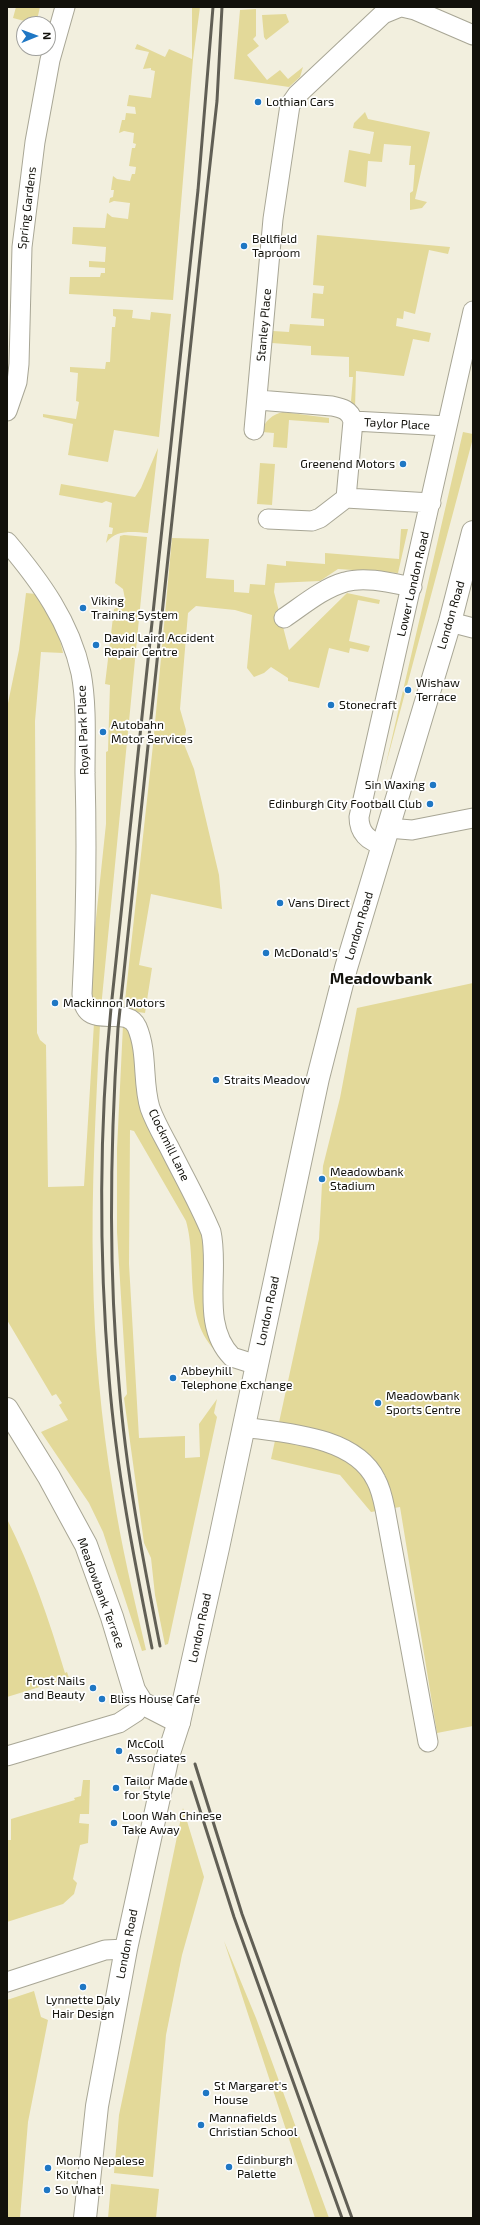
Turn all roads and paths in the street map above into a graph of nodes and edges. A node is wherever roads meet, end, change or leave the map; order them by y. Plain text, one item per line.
1 (66, 7) edge
2 (401, 7) edge
3 (379, 11) edge
4 (473, 35) edge
5 (473, 311) edge
6 (258, 400) junction
7 (7, 411) edge
8 (353, 421) junction
9 (447, 426) junction
10 (254, 430) dead end
11 (346, 498) junction
12 (431, 503) junction
13 (268, 519) dead end
14 (473, 532) edge
15 (7, 542) edge
16 (412, 588) junction
17 (284, 618) dead end
18 (450, 622) junction
19 (473, 628) edge
20 (473, 818) edge
21 (386, 836) junction
22 (87, 866) joint
23 (257, 1365) junction
24 (7, 1409) edge
25 (243, 1427) junction
26 (142, 1703) junction
27 (179, 1722) junction
28 (428, 1742) dead end
29 (7, 1756) edge
30 (126, 1949) junction
31 (7, 1982) edge
32 (86, 2218) edge

1 - 7 street, Spring Gardens
2 - 3 street
2 - 4 street
3 - 6 street, Stanley Place
5 - 9 street, Lower London Road
6 - 8 street, Taylor Place
6 - 10 street, Stanley Place
8 - 9 street, Taylor Place
8 - 11 street
9 - 12 street, Lower London Road
11 - 12 street
11 - 13 street
12 - 16 street, Lower London Road
14 - 18 main road, London Road
15 - 22 street, Royal Park Place
16 - 17 street
16 - 21 street, Lower London Road
18 - 19 street
18 - 21 main road, London Road
20 - 21 street
21 - 23 main road, London Road
22 - 23 street, Clockmill Lane
23 - 25 main road, London Road
24 - 26 main road, Meadowbank Terrace
25 - 27 main road, London Road
25 - 28 street
26 - 27 main road
26 - 29 street
27 - 30 main road, London Road
30 - 31 street
30 - 32 main road, London Road

